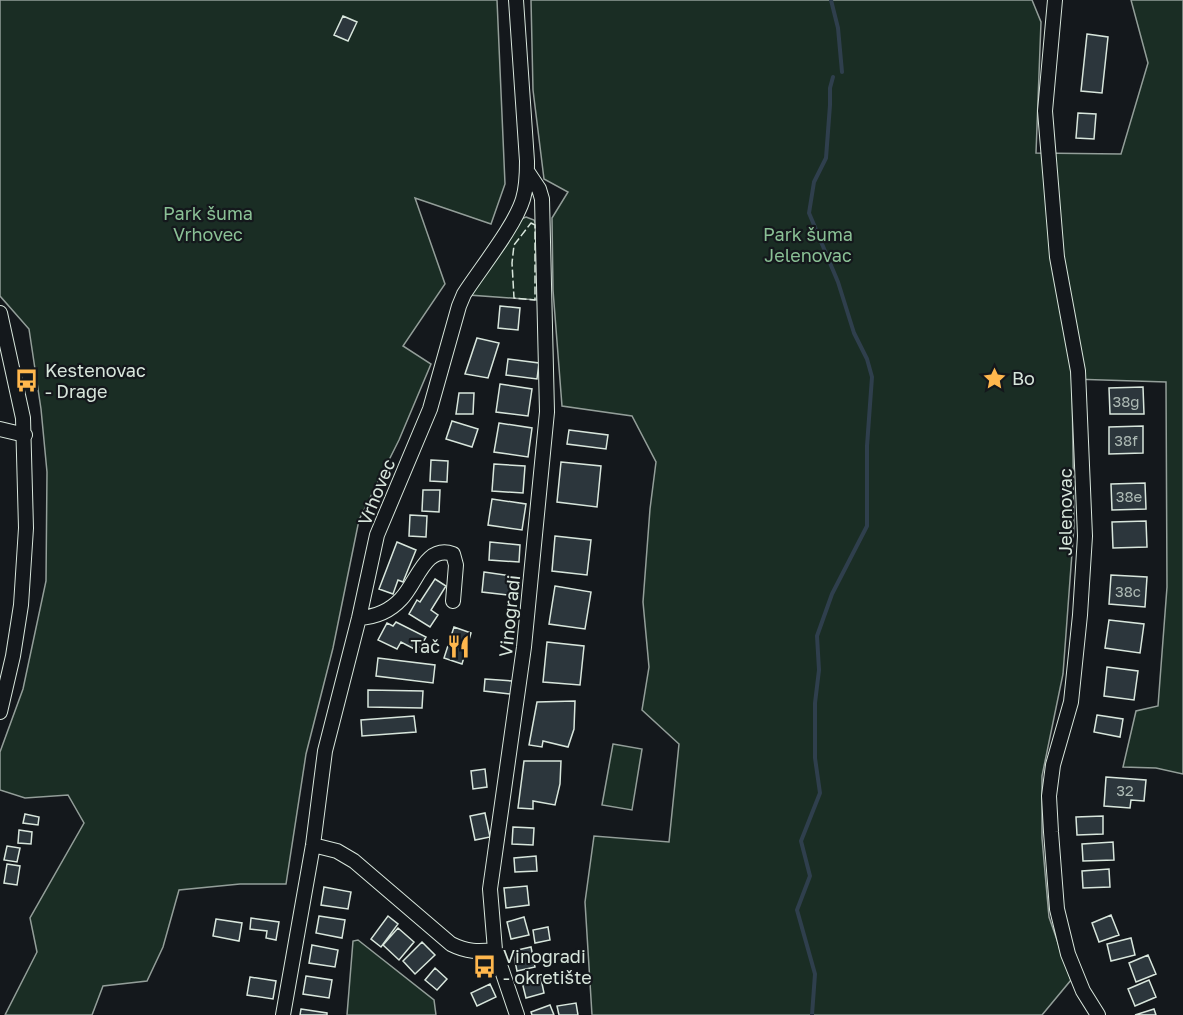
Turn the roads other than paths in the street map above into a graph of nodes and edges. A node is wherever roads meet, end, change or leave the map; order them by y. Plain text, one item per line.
1 (516, 0) edge
2 (1055, 0) edge
3 (527, 170) junction
4 (520, 207) junction
5 (543, 216) junction
6 (0, 313) edge
7 (0, 429) edge
8 (25, 435) junction
9 (453, 601) dead end
10 (359, 618) junction
11 (0, 712) edge
12 (313, 845) junction
13 (495, 950) junction
14 (283, 1015) edge
15 (517, 1015) edge
16 (1098, 1015) edge

1 - 3 street, Vrhovec
2 - 16 street, Jelenovac
3 - 4 street, Vrhovec
3 - 5 street, Vinogradi
4 - 5 street
4 - 10 street, Vrhovec
5 - 13 street, Vinogradi
6 - 8 street
7 - 8 street
8 - 11 street
9 - 10 street
10 - 12 street, Vrhovec
12 - 13 street
12 - 14 street, Vrhovec
13 - 15 street, Vinogradi

